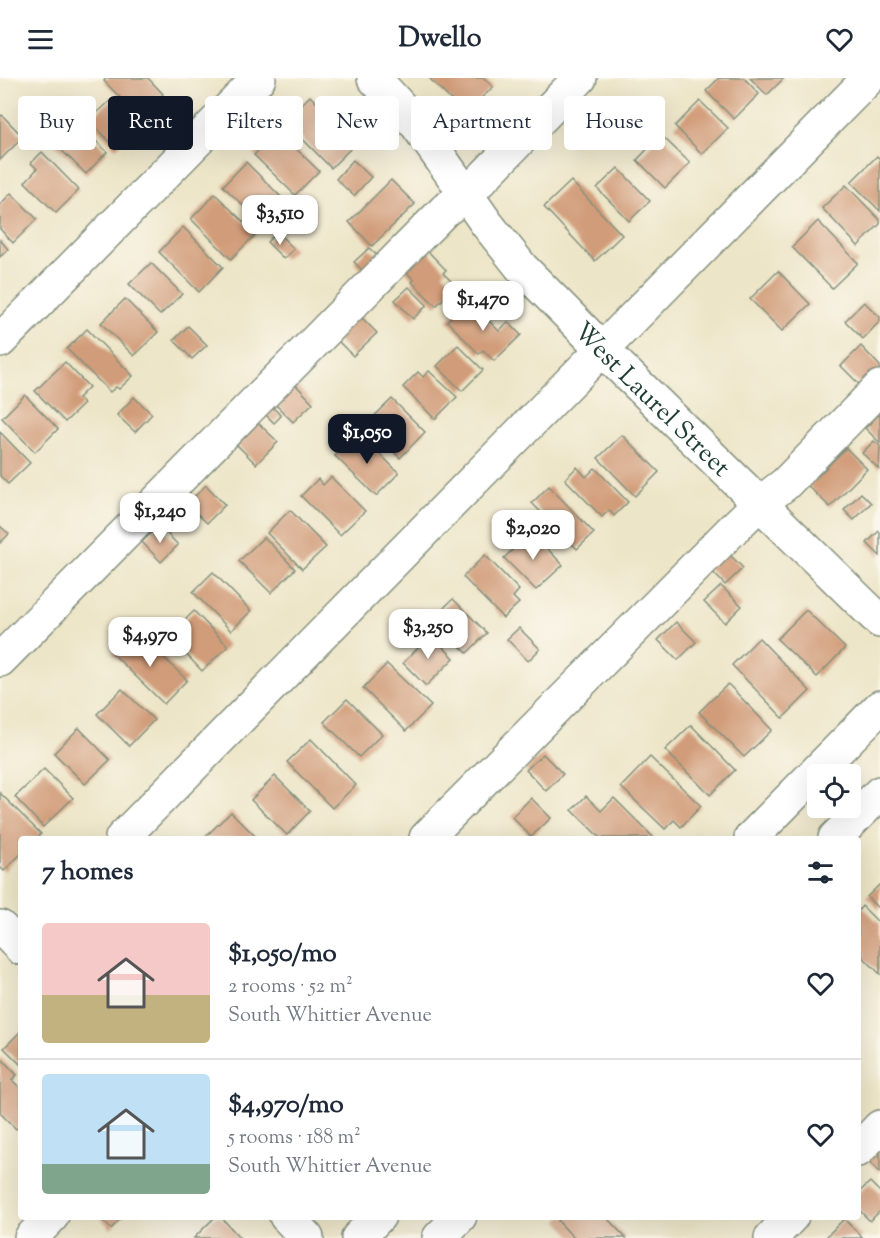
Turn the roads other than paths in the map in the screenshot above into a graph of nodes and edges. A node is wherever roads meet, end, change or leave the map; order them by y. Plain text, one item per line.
1 (259, 78) edge
2 (374, 78) edge
3 (580, 78) edge
4 (869, 78) edge
5 (466, 195) junction
6 (0, 341) edge
7 (602, 350) junction
8 (880, 387) edge
9 (760, 502) junction
10 (880, 621) edge
11 (0, 660) edge
12 (880, 707) edge
13 (880, 793) edge
14 (124, 836) edge
15 (428, 836) edge
16 (753, 836) edge
17 (837, 836) edge
18 (880, 1127) edge
19 (861, 1147) edge
20 (48, 1220) edge
21 (290, 1220) edge
22 (376, 1220) edge
23 (456, 1220) edge
24 (788, 1220) edge
25 (31, 1238) edge
26 (307, 1238) edge
27 (358, 1238) edge
28 (439, 1238) edge
29 (771, 1238) edge

1 - 6 street
2 - 5 street, West Laurel Street
3 - 5 street
4 - 7 street
5 - 7 street, West Laurel Street
5 - 11 street
7 - 9 street, West Laurel Street
7 - 14 street
8 - 9 street
9 - 10 street, West Laurel Street
9 - 15 street
12 - 16 street
13 - 17 street
18 - 19 street
20 - 25 street
21 - 26 street
22 - 27 street
23 - 28 street
24 - 29 street

